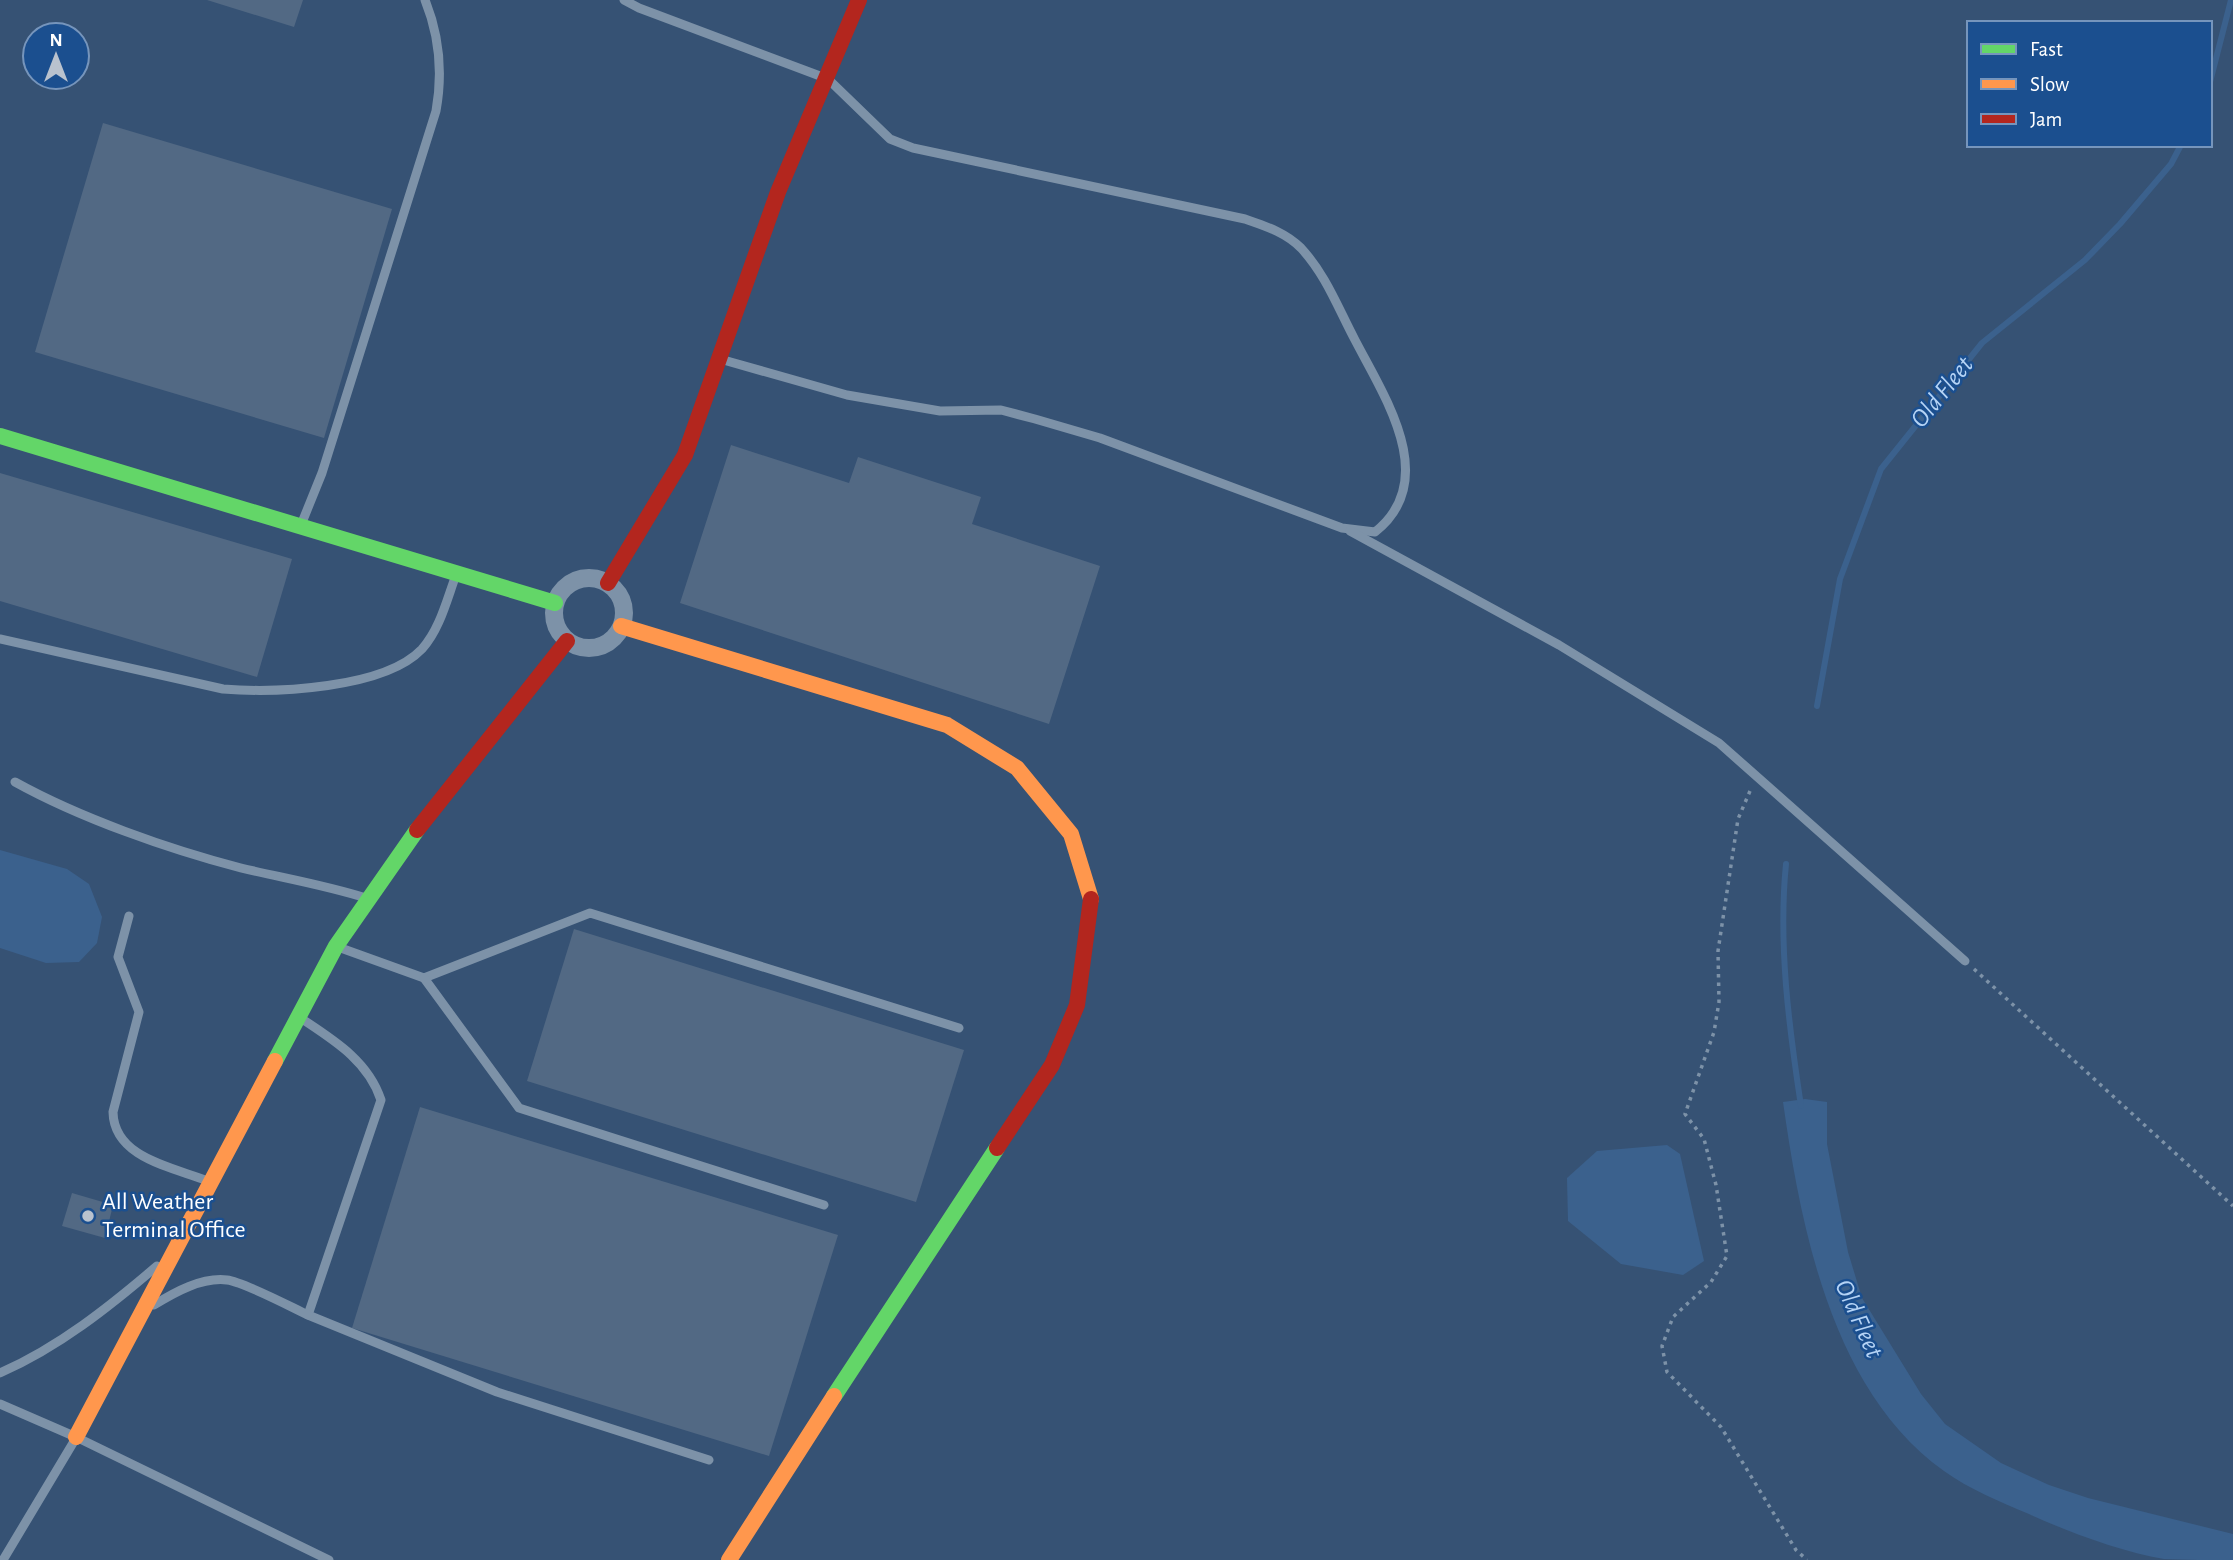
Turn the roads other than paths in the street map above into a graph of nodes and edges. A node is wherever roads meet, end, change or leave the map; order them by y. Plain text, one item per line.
1 (425, 0) edge
2 (624, 0) edge
3 (859, 0) edge
4 (828, 79) junction
5 (719, 358) junction
6 (0, 436) edge
7 (300, 526) junction
8 (1342, 528) junction
9 (456, 573) junction
10 (608, 583) junction
11 (555, 603) junction
12 (621, 626) junction
13 (0, 639) edge
14 (567, 641) junction
15 (15, 782) dead end
16 (368, 899) junction
17 (129, 916) dead end
18 (336, 946) junction
19 (1965, 961) road end
20 (424, 978) junction
21 (298, 1016) junction
22 (959, 1028) dead end
23 (210, 1181) junction
24 (824, 1205) dead end
25 (176, 1247) junction
26 (141, 1313) junction
27 (308, 1315) junction
28 (0, 1373) edge
29 (0, 1404) edge
30 (76, 1437) junction
31 (709, 1460) dead end
32 (3, 1560) edge
33 (329, 1560) edge
34 (729, 1560) edge

1 - 7 lane
2 - 4 lane
3 - 4 street
4 - 5 street
4 - 8 lane
5 - 8 lane
5 - 10 street
6 - 7 street
7 - 9 street
8 - 19 lane
9 - 11 street
9 - 13 lane
10 - 11 street
10 - 12 street
11 - 14 street
12 - 14 street
12 - 34 street
14 - 16 street
15 - 16 lane
16 - 18 street
17 - 23 lane
18 - 20 lane
18 - 21 street
20 - 22 lane
20 - 24 lane
21 - 23 street
21 - 27 lane
23 - 25 street
25 - 26 street
25 - 28 lane
26 - 27 lane
26 - 30 street
27 - 31 lane
29 - 30 lane
30 - 32 lane
30 - 33 lane

